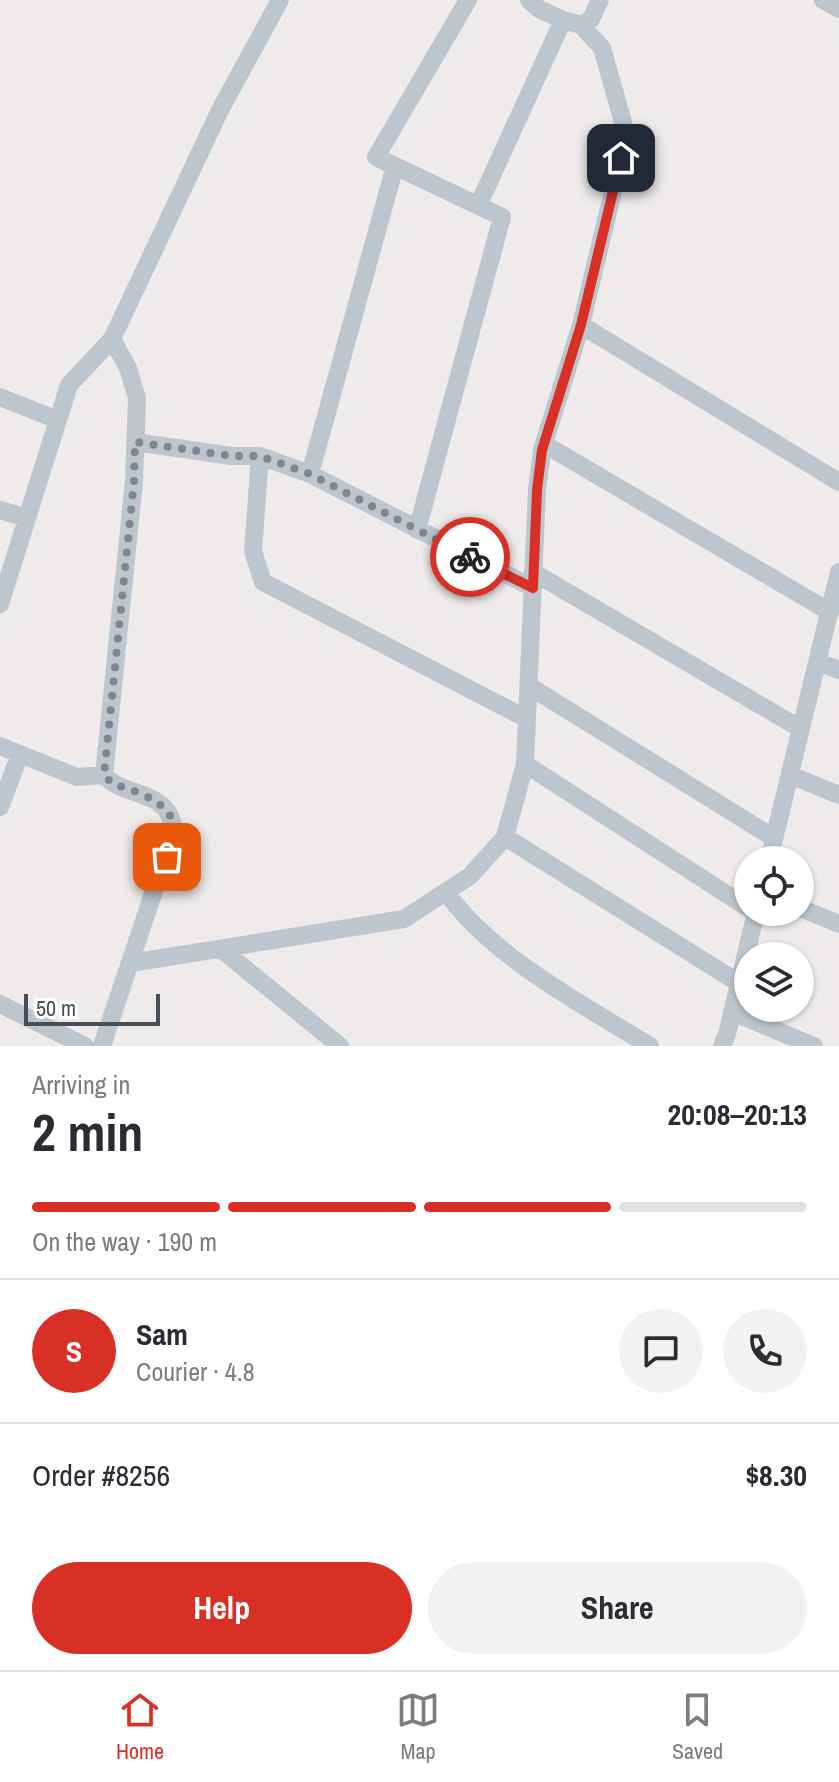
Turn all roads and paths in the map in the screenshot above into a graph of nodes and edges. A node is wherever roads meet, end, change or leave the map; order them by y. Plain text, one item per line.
1 (280, 0) edge
2 (468, 0) edge
3 (529, 0) edge
4 (600, 0) edge
5 (823, 0) edge
6 (839, 9) edge
7 (572, 23) junction
8 (395, 166) junction
9 (478, 206) junction
10 (581, 325) junction
11 (112, 339) junction
12 (0, 397) edge
13 (58, 420) junction
14 (135, 442) junction
15 (544, 444) junction
16 (260, 456) junction
17 (310, 474) junction
18 (839, 482) edge
19 (0, 510) edge
20 (27, 518) junction
21 (417, 530) junction
22 (839, 572) edge
23 (533, 580) junction
24 (0, 604) edge
25 (830, 612) junction
26 (818, 662) junction
27 (839, 670) edge
28 (529, 686) junction
29 (527, 719) junction
30 (801, 729) junction
31 (0, 746) edge
32 (20, 754) junction
33 (525, 764) junction
34 (104, 775) junction
35 (790, 775) junction
36 (839, 795) edge
37 (0, 807) edge
38 (505, 837) junction
39 (774, 838) junction
40 (772, 846) edge
41 (446, 892) junction
42 (734, 898) edge
43 (814, 914) edge
44 (839, 924) edge
45 (221, 949) junction
46 (131, 963) junction
47 (734, 980) edge
48 (0, 1004) edge
49 (734, 1004) edge
50 (732, 1012) junction
51 (85, 1046) edge
52 (102, 1046) edge
53 (340, 1046) edge
54 (650, 1046) edge
55 (722, 1046) edge
56 (814, 1046) edge

1 - 11 street
2 - 8 street
3 - 7 street
4 - 7 street
5 - 6 street
7 - 9 street
7 - 10 street
8 - 9 street
8 - 17 street
9 - 21 street
10 - 15 street
10 - 18 street
11 - 13 street
11 - 14 street
12 - 13 street
13 - 20 street
14 - 16 street
14 - 34 street
15 - 23 street
15 - 25 street
16 - 17 street
16 - 29 street
17 - 21 street
19 - 20 street
20 - 24 street
21 - 23 street
22 - 25 street
23 - 28 street
23 - 30 street
25 - 26 street
26 - 27 street
26 - 30 street
28 - 29 street
28 - 39 street
29 - 33 street
30 - 35 street
31 - 32 street
32 - 34 street
32 - 37 street
33 - 38 street
33 - 42 street
34 - 46 street
35 - 36 street
35 - 39 street
38 - 41 street
38 - 47 street
39 - 40 street
41 - 45 street
41 - 54 street
43 - 44 street
45 - 46 street
45 - 53 street
46 - 52 street
48 - 51 street
49 - 50 street
50 - 55 street
50 - 56 street

